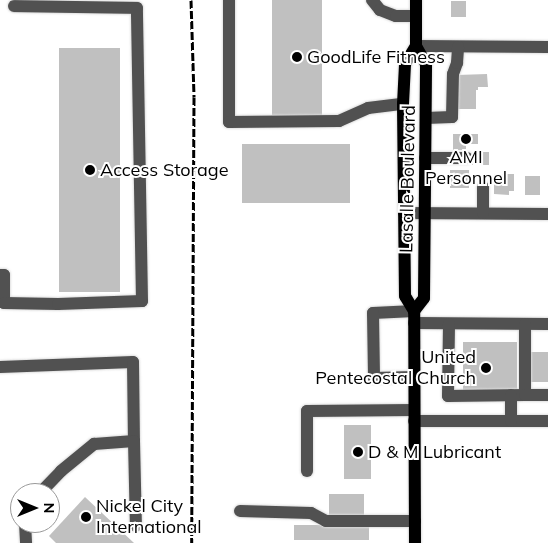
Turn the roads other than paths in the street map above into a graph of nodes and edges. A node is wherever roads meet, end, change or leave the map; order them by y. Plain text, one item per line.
1 (229, 0) edge
2 (372, 0) edge
3 (416, 0) edge
4 (14, 6) dead end
5 (416, 16) junction
6 (416, 46) junction
7 (458, 46) junction
8 (548, 47) edge
9 (403, 104) junction
10 (426, 118) junction
11 (425, 158) junction
12 (467, 158) dead end
13 (483, 187) dead end
14 (404, 213) junction
15 (425, 213) junction
16 (483, 213) junction
17 (548, 214) edge
18 (0, 275) edge
19 (414, 317) junction
20 (449, 324) junction
21 (525, 324) junction
22 (548, 324) edge
23 (0, 367) edge
24 (414, 377) junction
25 (511, 395) junction
26 (525, 395) junction
27 (548, 395) edge
28 (414, 416) junction
29 (511, 421) junction
30 (548, 421) edge
31 (134, 441) junction
32 (307, 471) dead end
33 (51, 483) edge
34 (240, 511) dead end
35 (415, 521) junction
36 (136, 526) dead end
37 (415, 543) edge

1 - 9 street
2 - 5 street
3 - 5 main road, Lasalle Boulevard
4 - 18 street
5 - 6 main road, Lasalle Boulevard
6 - 7 street
6 - 9 main road, Lasalle Boulevard
6 - 10 main road, Lasalle Boulevard
7 - 8 street
7 - 10 street
9 - 14 main road, Lasalle Boulevard
10 - 11 main road, Lasalle Boulevard
11 - 12 street
11 - 15 main road, Lasalle Boulevard
13 - 16 street
14 - 15 street
14 - 19 main road, Lasalle Boulevard
15 - 16 street
15 - 19 main road, Lasalle Boulevard
16 - 17 street
19 - 20 street
19 - 24 main road, Lasalle Boulevard
19 - 24 street
20 - 21 street
20 - 25 street
21 - 22 street
21 - 26 street
23 - 31 street
24 - 28 main road, Lasalle Boulevard
25 - 26 street
25 - 29 street
26 - 27 street
28 - 29 street
28 - 32 street
28 - 35 main road, Lasalle Boulevard
29 - 30 street
31 - 33 street
31 - 36 street
34 - 35 street
35 - 37 main road, Lasalle Boulevard

